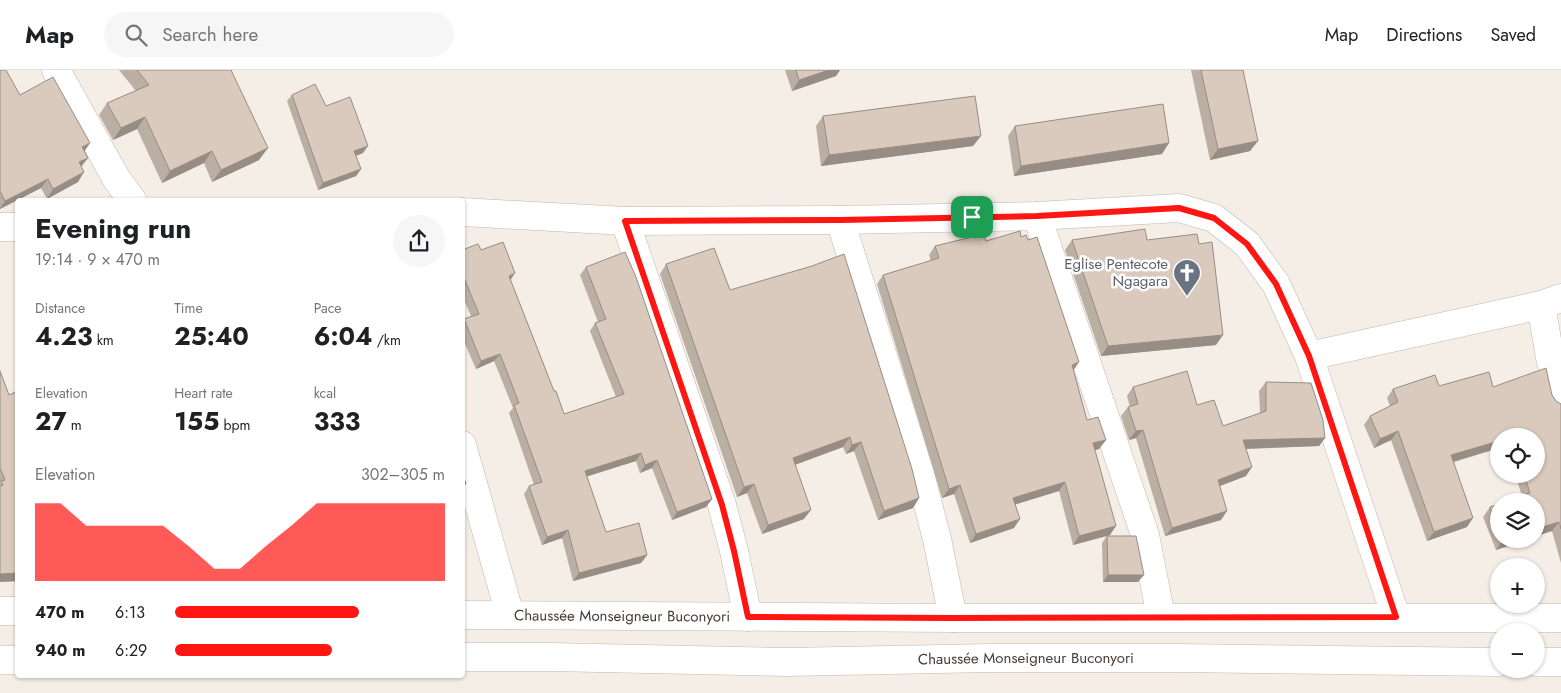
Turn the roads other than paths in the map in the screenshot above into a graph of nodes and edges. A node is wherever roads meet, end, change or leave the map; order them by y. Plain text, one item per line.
1 (56, 70) edge
2 (131, 198) edge
3 (465, 212) edge
4 (1037, 216) junction
5 (840, 220) junction
6 (625, 221) junction
7 (0, 227) edge
8 (15, 227) edge
9 (1551, 302) edge
10 (1309, 356) junction
11 (1561, 400) edge
12 (465, 456) edge
13 (0, 611) edge
14 (15, 611) edge
15 (465, 615) edge
16 (510, 615) junction
17 (748, 617) junction
18 (1396, 617) junction
19 (953, 618) junction
20 (1161, 618) junction
21 (1561, 618) edge
22 (465, 657) edge
23 (0, 660) edge
24 (15, 660) edge
25 (1490, 662) edge
26 (1545, 662) edge
27 (1561, 662) edge

1 - 2 street
3 - 6 street
4 - 5 street
4 - 10 street
4 - 20 street
5 - 6 street
5 - 19 street
6 - 17 street
7 - 8 street
9 - 10 street
9 - 11 street
10 - 18 street
12 - 16 street
13 - 14 street
15 - 16 street, Chaussée Monseigneur Buconyori
16 - 17 street, Chaussée Monseigneur Buconyori
17 - 19 street, Chaussée Monseigneur Buconyori
18 - 20 street, Chaussée Monseigneur Buconyori
18 - 21 street, Chaussée Monseigneur Buconyori
19 - 20 street, Chaussée Monseigneur Buconyori
22 - 25 street, Chaussée Monseigneur Buconyori
23 - 24 street
26 - 27 street

